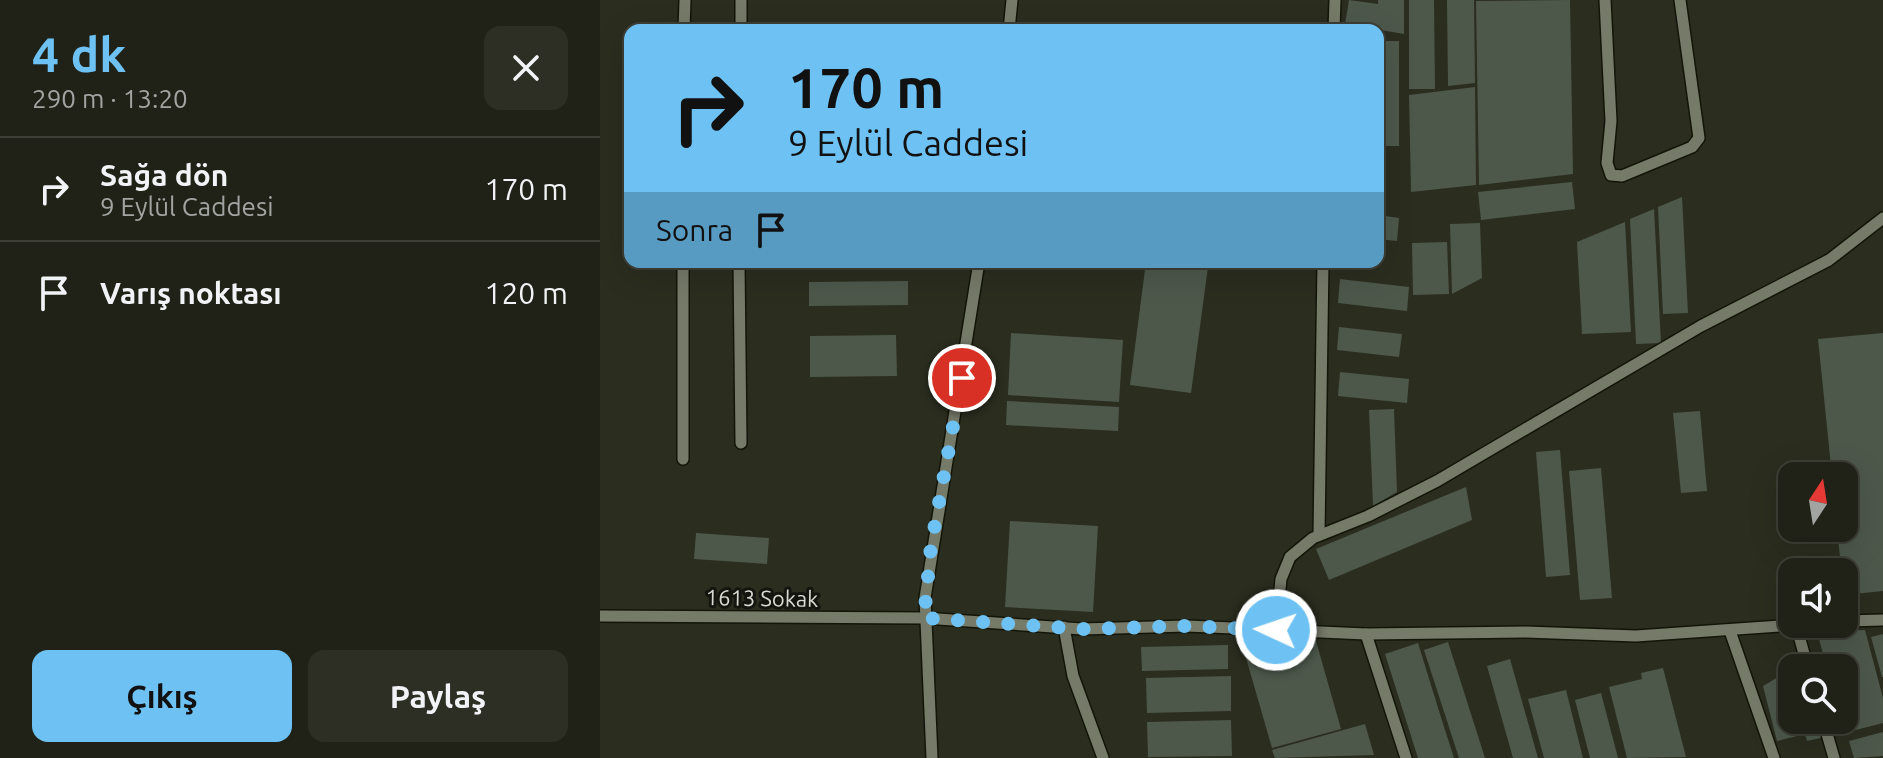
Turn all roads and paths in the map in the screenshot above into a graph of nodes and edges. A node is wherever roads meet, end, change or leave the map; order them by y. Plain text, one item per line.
1 (685, 0) edge
2 (741, 0) edge
3 (1012, 0) edge
4 (1335, 0) edge
5 (1605, 0) edge
6 (1680, 0) edge
7 (684, 24) edge
8 (741, 24) edge
9 (1010, 24) edge
10 (1334, 24) edge
11 (1883, 218) edge
12 (683, 268) edge
13 (739, 268) edge
14 (978, 268) edge
15 (1323, 268) edge
16 (741, 443) dead end
17 (683, 459) dead end
18 (1319, 535) junction
19 (600, 616) edge
20 (924, 618) junction
21 (1883, 620) edge
22 (1858, 621) edge
23 (1064, 627) junction
24 (1778, 627) edge
25 (1276, 630) junction
26 (1730, 631) junction
27 (1366, 634) junction
28 (1827, 734) edge
29 (932, 758) edge
30 (1103, 758) edge
31 (1406, 758) edge
32 (1774, 758) edge
33 (1834, 758) edge

1 - 7 street
2 - 8 street
3 - 9 street
4 - 10 street
5 - 6 street
11 - 18 street
12 - 17 street
13 - 16 street
14 - 20 street
15 - 18 street
18 - 25 street
19 - 20 street, 1613 Sokak
20 - 23 street, 1613 Sokak
20 - 29 street
21 - 22 street
23 - 25 street, 1613 Sokak
23 - 30 street
24 - 26 street, 1613 Sokak
25 - 27 street, 1613 Sokak
26 - 27 street, 1613 Sokak
26 - 32 street
27 - 31 street
28 - 33 street

